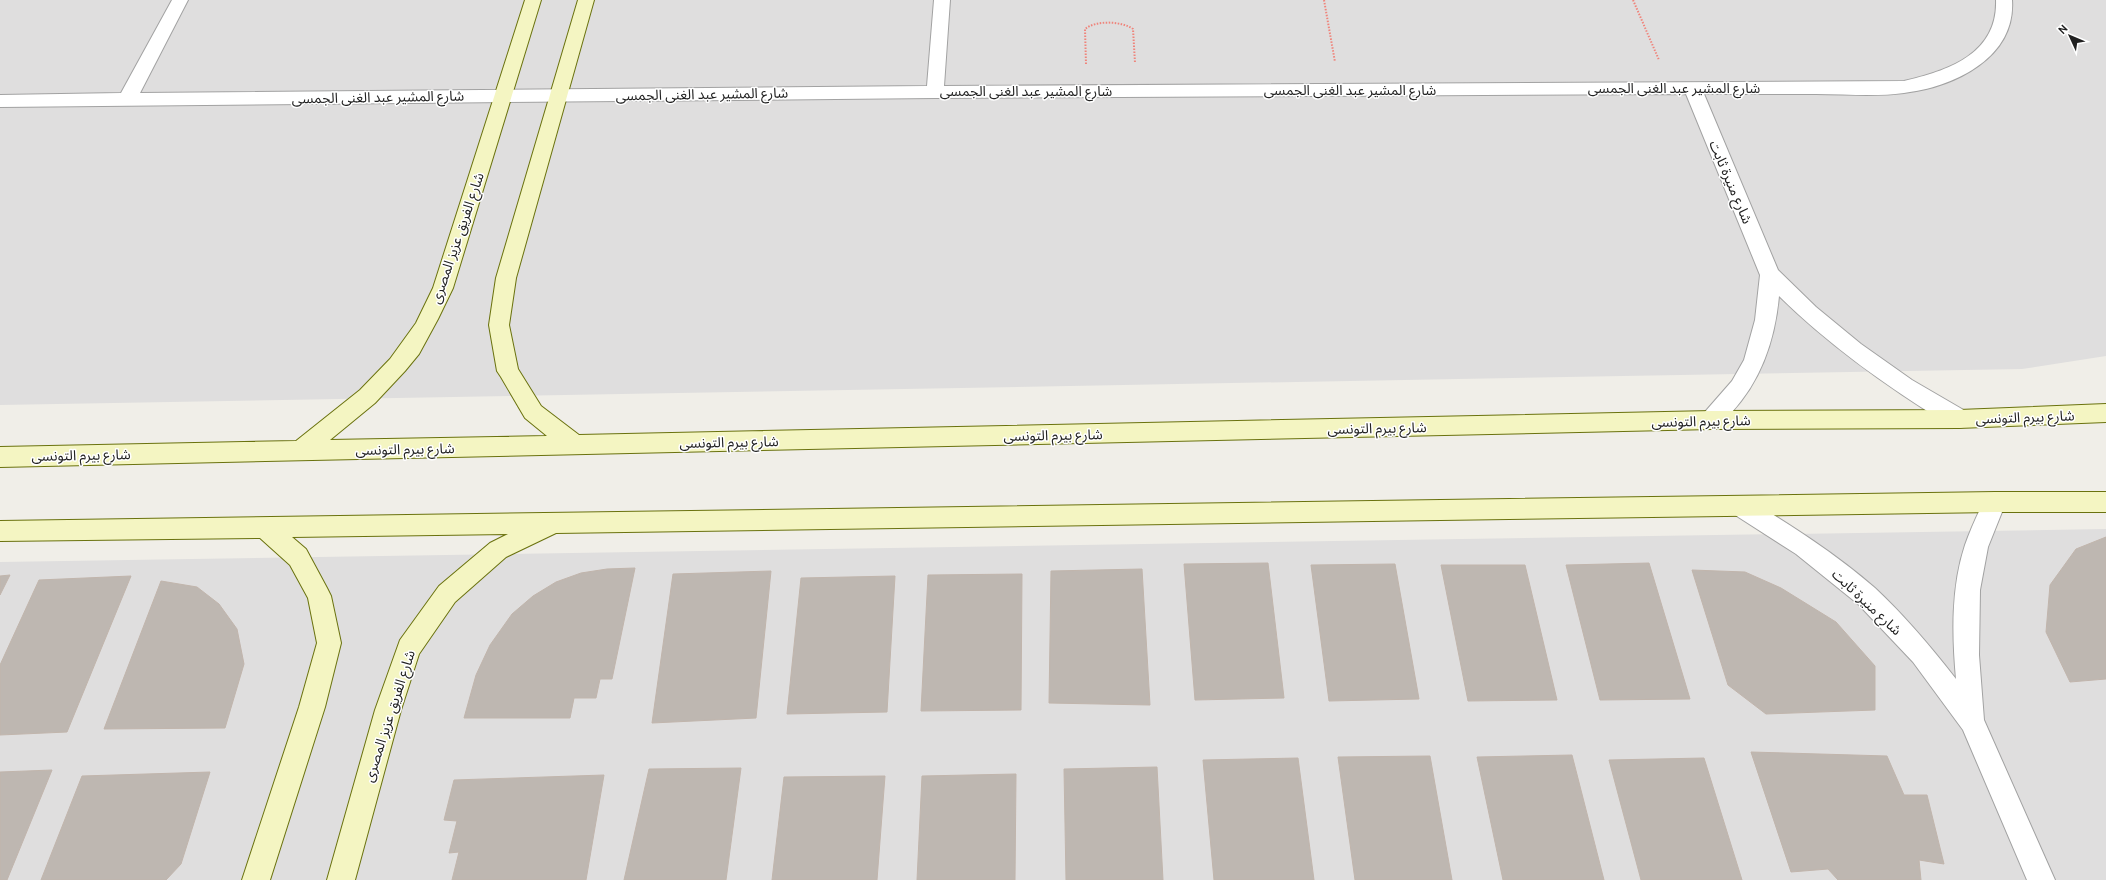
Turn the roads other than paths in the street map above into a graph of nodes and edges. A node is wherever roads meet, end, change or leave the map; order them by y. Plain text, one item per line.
1 (180, 0) edge
2 (533, 0) edge
3 (586, 0) edge
4 (942, 0) edge
5 (2004, 0) edge
6 (1692, 88) junction
7 (935, 92) junction
8 (503, 96) junction
9 (559, 96) junction
10 (127, 100) junction
11 (0, 101) edge
12 (1770, 276) junction
13 (2106, 413) edge
14 (1959, 419) junction
15 (1712, 420) junction
16 (575, 445) junction
17 (299, 451) junction
18 (0, 457) edge
19 (1995, 502) junction
20 (2106, 502) edge
21 (1740, 506) junction
22 (556, 522) junction
23 (265, 527) junction
24 (0, 531) edge
25 (1972, 721) junction
26 (256, 880) edge
27 (340, 880) edge
28 (2041, 880) edge

1 - 10 street
2 - 8 street, شارع الفريق عزيز المصرى
3 - 9 street
4 - 7 street
5 - 6 street, شارع المشير عبد الغنى الجمسى
6 - 7 street, شارع المشير عبد الغنى الجمسى
6 - 12 street, شارع منيرة ثابت
7 - 9 street, شارع المشير عبد الغنى الجمسى
8 - 9 street, شارع المشير عبد الغنى الجمسى
8 - 10 street, شارع المشير عبد الغنى الجمسى
8 - 17 street, شارع الفريق عزيز المصرى
9 - 16 street
10 - 11 street, شارع المشير عبد الغنى الجمسى
12 - 14 street, شارع منيرة ثابت
12 - 15 street, شارع منيرة ثابت
13 - 14 street, شارع بيرم التونسى
14 - 15 street, شارع بيرم التونسى
15 - 16 street, شارع بيرم التونسى
16 - 17 street, شارع بيرم التونسى
17 - 18 street, شارع بيرم التونسى
19 - 20 street
19 - 21 street
19 - 25 street, شارع منيرة ثابت
21 - 22 street
21 - 25 street, شارع منيرة ثابت
22 - 23 street
22 - 27 street, شارع الفريق عزيز المصرى
23 - 24 street
23 - 26 street
25 - 28 street, شارع منيرة ثابت

